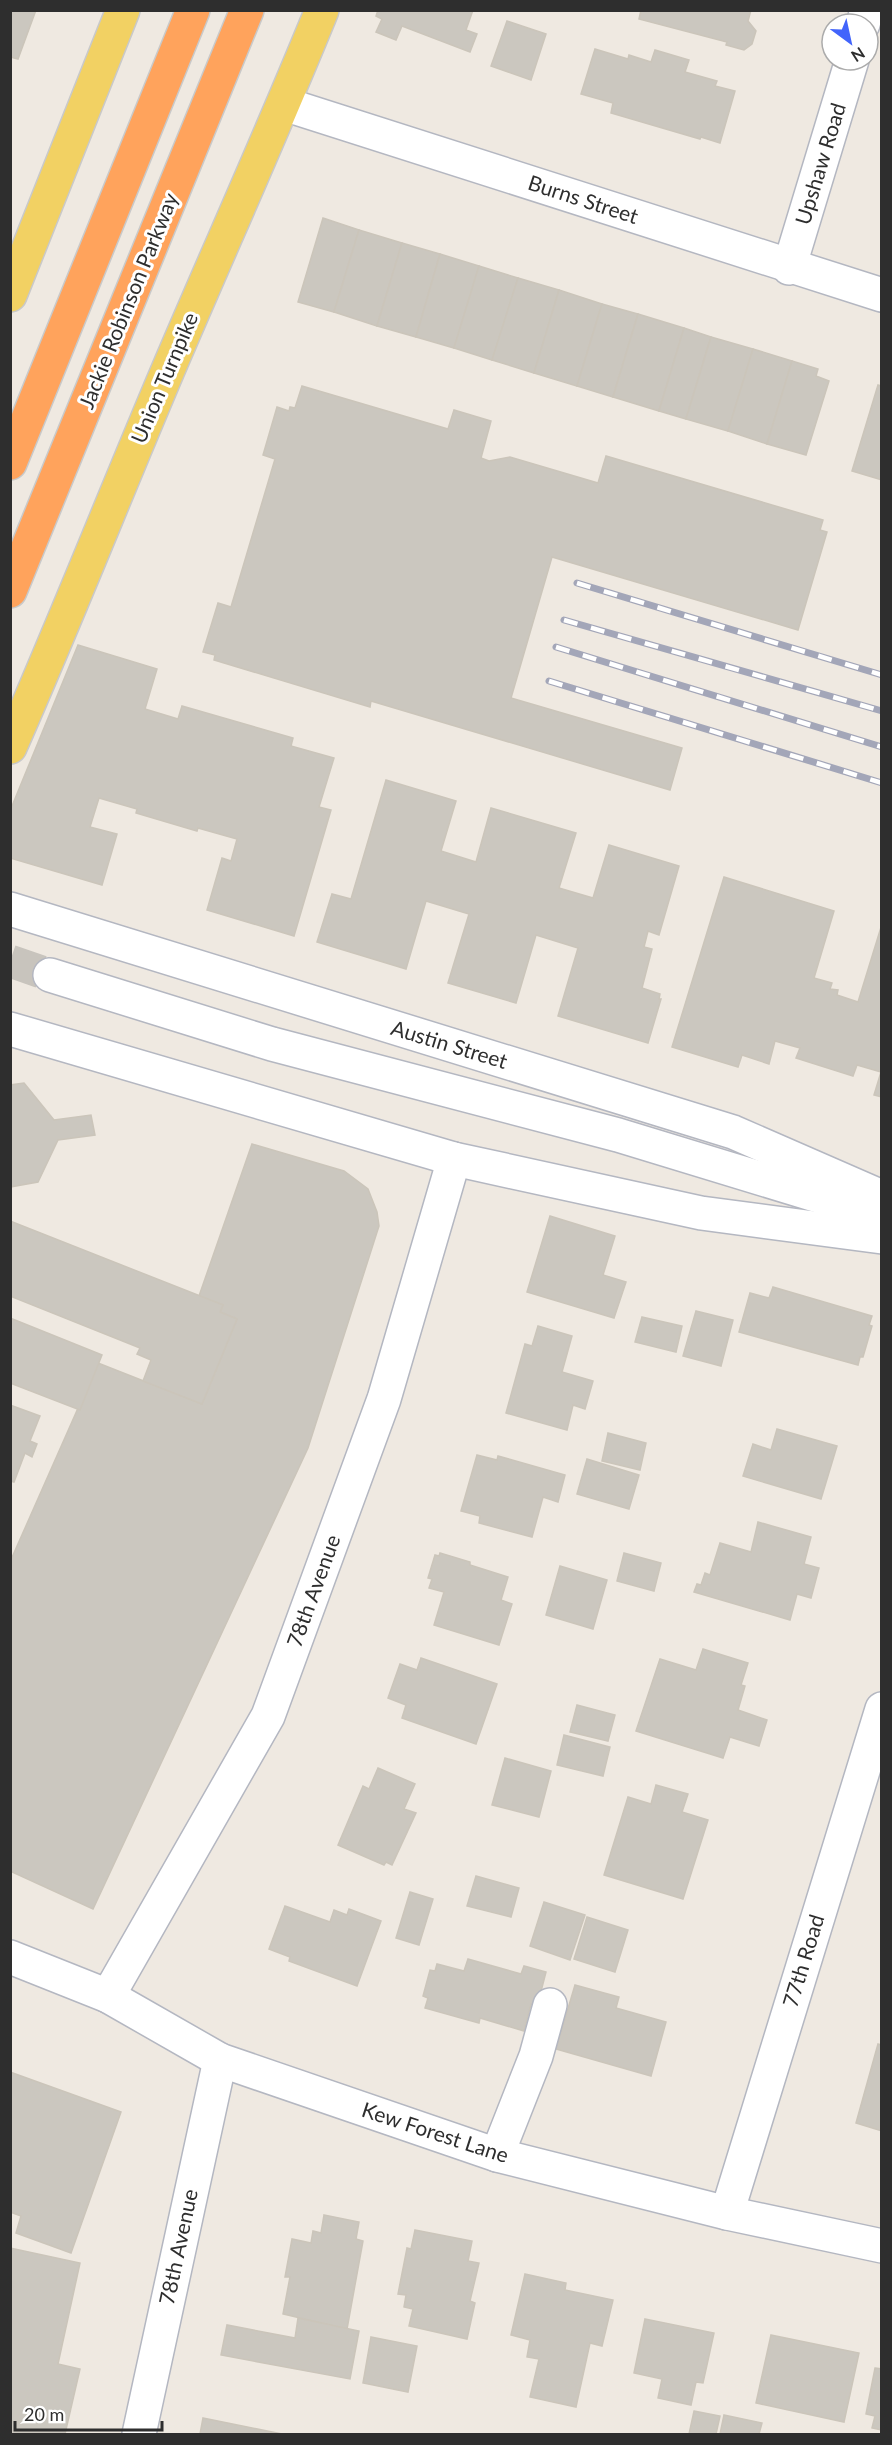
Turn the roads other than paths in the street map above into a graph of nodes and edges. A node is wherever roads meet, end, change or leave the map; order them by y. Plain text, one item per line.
1 (123, 10) edge
2 (193, 10) edge
3 (247, 10) edge
4 (322, 10) edge
5 (848, 72) edge
6 (284, 104) junction
7 (789, 268) junction
8 (10, 295) edge
9 (882, 296) edge
10 (10, 463) edge
11 (10, 591) edge
12 (10, 747) edge
13 (10, 909) edge
14 (50, 975) tunnel mouth
15 (10, 1029) edge
16 (454, 1159) junction
17 (882, 1197) edge
18 (882, 1215) edge
19 (882, 1237) edge
20 (882, 1709) edge
21 (10, 1956) edge
22 (108, 1996) junction
23 (550, 2005) dead end
24 (220, 2060) junction
25 (497, 2155) junction
26 (727, 2213) junction
27 (882, 2246) edge
28 (139, 2434) edge

1 - 8 main road
2 - 10 highway
3 - 11 highway, Jackie Robinson Parkway
4 - 6 main road, Union Turnpike
5 - 7 street, Upshaw Road
6 - 7 street, Burns Street
6 - 12 main road, Union Turnpike
7 - 9 street, Burns Street
13 - 17 street, Austin Street
14 - 18 street, Austin Street
15 - 16 street
16 - 19 street
16 - 22 street, 78th Avenue
20 - 26 street, 77th Road
21 - 22 street, Kew Forest Lane
22 - 24 street, Kew Forest Lane
23 - 25 street
24 - 25 street, Kew Forest Lane
24 - 28 street, 78th Avenue
25 - 26 street, Kew Forest Lane
26 - 27 street, Kew Forest Lane

